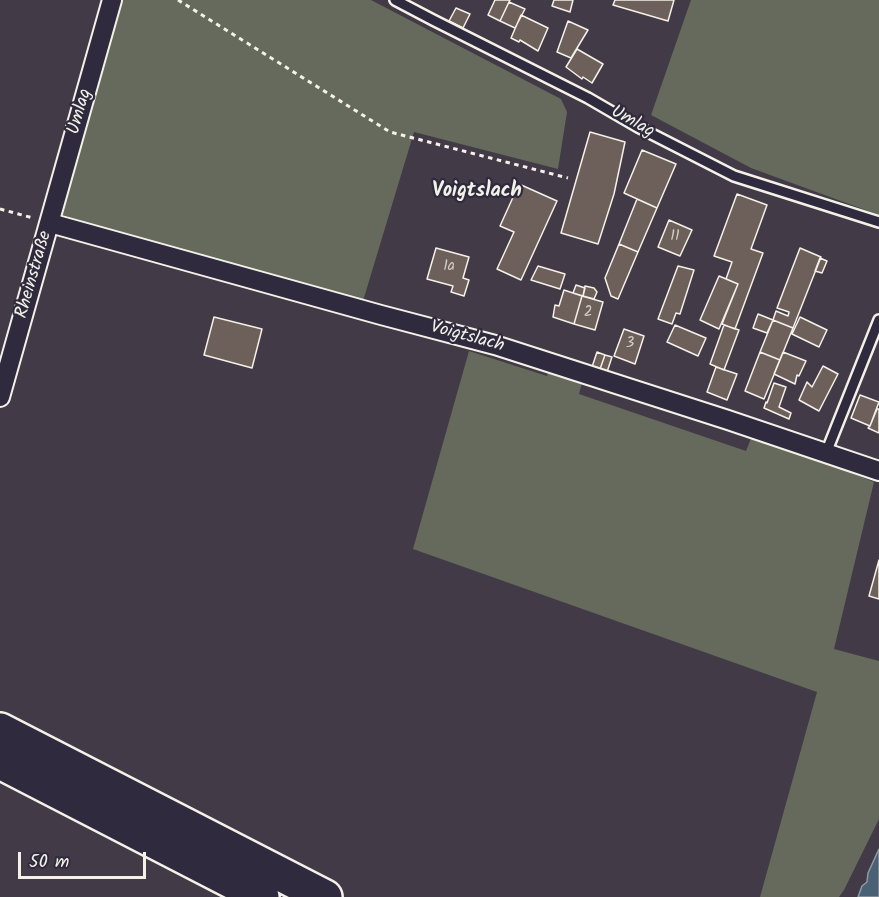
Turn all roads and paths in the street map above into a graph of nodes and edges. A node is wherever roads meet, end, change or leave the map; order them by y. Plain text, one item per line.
1 (112, 0) edge
2 (178, 0) edge
3 (395, 0) edge
4 (568, 178) dead end
5 (0, 209) edge
6 (879, 222) edge
7 (50, 223) junction
8 (879, 320) edge
9 (0, 397) edge
10 (826, 453) junction
11 (879, 471) edge
12 (0, 730) edge
13 (0, 762) edge
14 (262, 897) edge
15 (325, 897) edge

1 - 7 street, Umlag
2 - 4 path
3 - 6 lane, Umlag
5 - 7 path
7 - 9 street, Rheinstraße
7 - 10 street, Voigtslach
8 - 10 lane
10 - 11 street, Voigtslach
12 - 15 highway
13 - 14 highway

